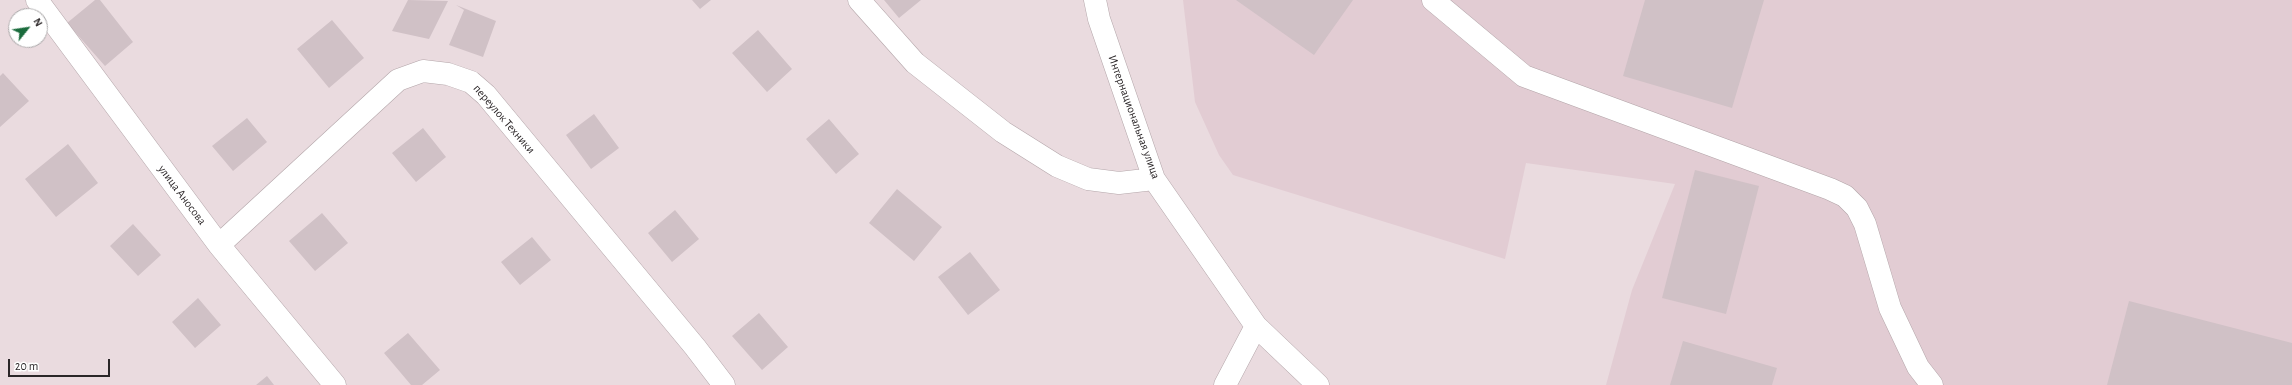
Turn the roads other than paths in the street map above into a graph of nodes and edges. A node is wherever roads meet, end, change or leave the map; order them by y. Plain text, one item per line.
1 (36, 0) edge
2 (859, 0) edge
3 (1095, 0) edge
4 (1432, 0) edge
5 (1154, 179) junction
6 (219, 245) junction
7 (1256, 326) junction
8 (335, 385) edge
9 (724, 385) edge
10 (1225, 385) edge
11 (1318, 385) edge
12 (1932, 385) edge

1 - 6 street, улица Аносова
2 - 5 street
3 - 5 street, Интернациональная улица
4 - 12 street
5 - 7 street, Интернациональная улица
6 - 8 street, улица Аносова
6 - 9 street, переулок Техники
7 - 10 street
7 - 11 street, Интернациональная улица

